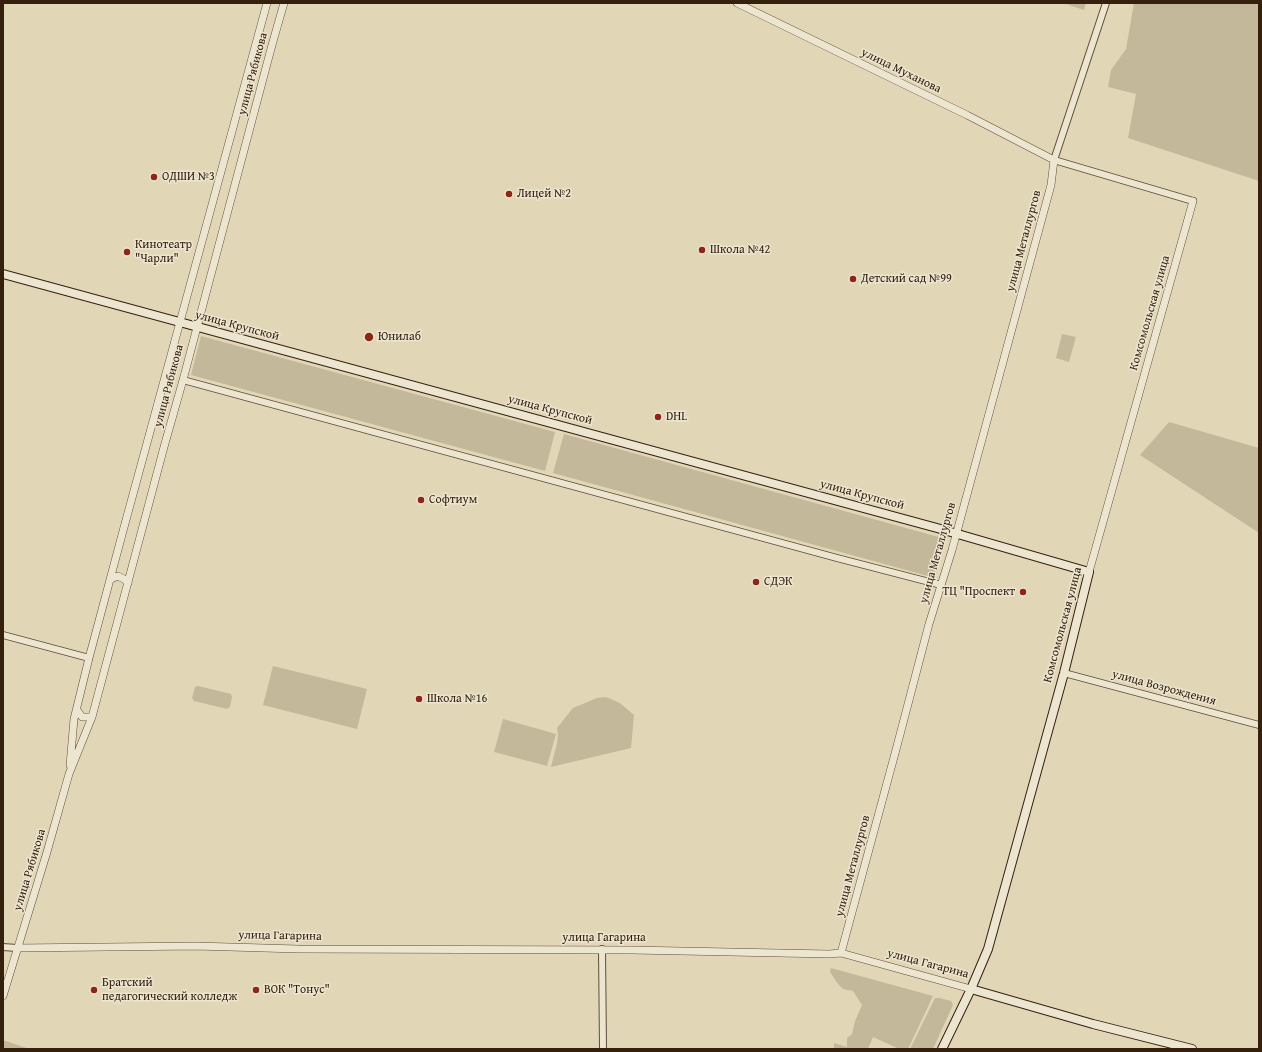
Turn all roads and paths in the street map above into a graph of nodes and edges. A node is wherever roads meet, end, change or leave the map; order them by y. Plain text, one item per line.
1 (267, 3) edge
2 (284, 3) edge
3 (738, 3) edge
4 (1106, 3) edge
5 (1054, 160) junction
6 (1193, 202) joint
7 (3, 274) edge
8 (180, 322) junction
9 (196, 328) junction
10 (183, 380) junction
11 (956, 534) junction
12 (1089, 572) junction
13 (111, 579) junction
14 (128, 583) junction
15 (941, 585) junction
16 (3, 635) edge
17 (89, 658) junction
18 (1064, 673) junction
19 (77, 710) junction
20 (92, 717) junction
21 (1259, 725) edge
22 (69, 774) junction
23 (3, 947) edge
24 (17, 948) junction
25 (602, 949) junction
26 (841, 953) junction
27 (972, 989) junction
28 (3, 996) edge
29 (603, 1049) edge
30 (942, 1049) edge
31 (1192, 1049) edge

1 - 8 street, улица Рябикова
2 - 9 street, улица Рябикова
3 - 5 street, улица Муханова
4 - 5 street
5 - 6 street
5 - 11 street, улица Металлургов
6 - 12 street, Комсомольская улица
7 - 8 main road, улица Крупской
8 - 9 main road, улица Крупской
8 - 13 street, улица Рябикова
9 - 10 street, улица Рябикова
9 - 11 main road, улица Крупской
10 - 14 street, улица Рябикова
10 - 15 street
11 - 12 main road, улица Крупской
11 - 15 street, улица Металлургов
12 - 18 main road, Комсомольская улица
13 - 14 street
13 - 17 street, улица Рябикова
14 - 20 street, улица Рябикова
15 - 26 street, улица Металлургов
16 - 17 street
17 - 19 street, улица Рябикова
18 - 21 street, улица Возрождения
18 - 27 main road, Комсомольская улица
19 - 20 street
19 - 22 street, улица Рябикова
20 - 22 street, улица Рябикова
22 - 24 street, улица Рябикова
23 - 24 street, улица Гагарина
24 - 25 street, улица Гагарина
24 - 28 street, улица Рябикова
25 - 26 street, улица Гагарина
25 - 29 street
26 - 27 street, улица Гагарина
27 - 30 main road, Комсомольская улица
27 - 31 main road, улица Гагарина

